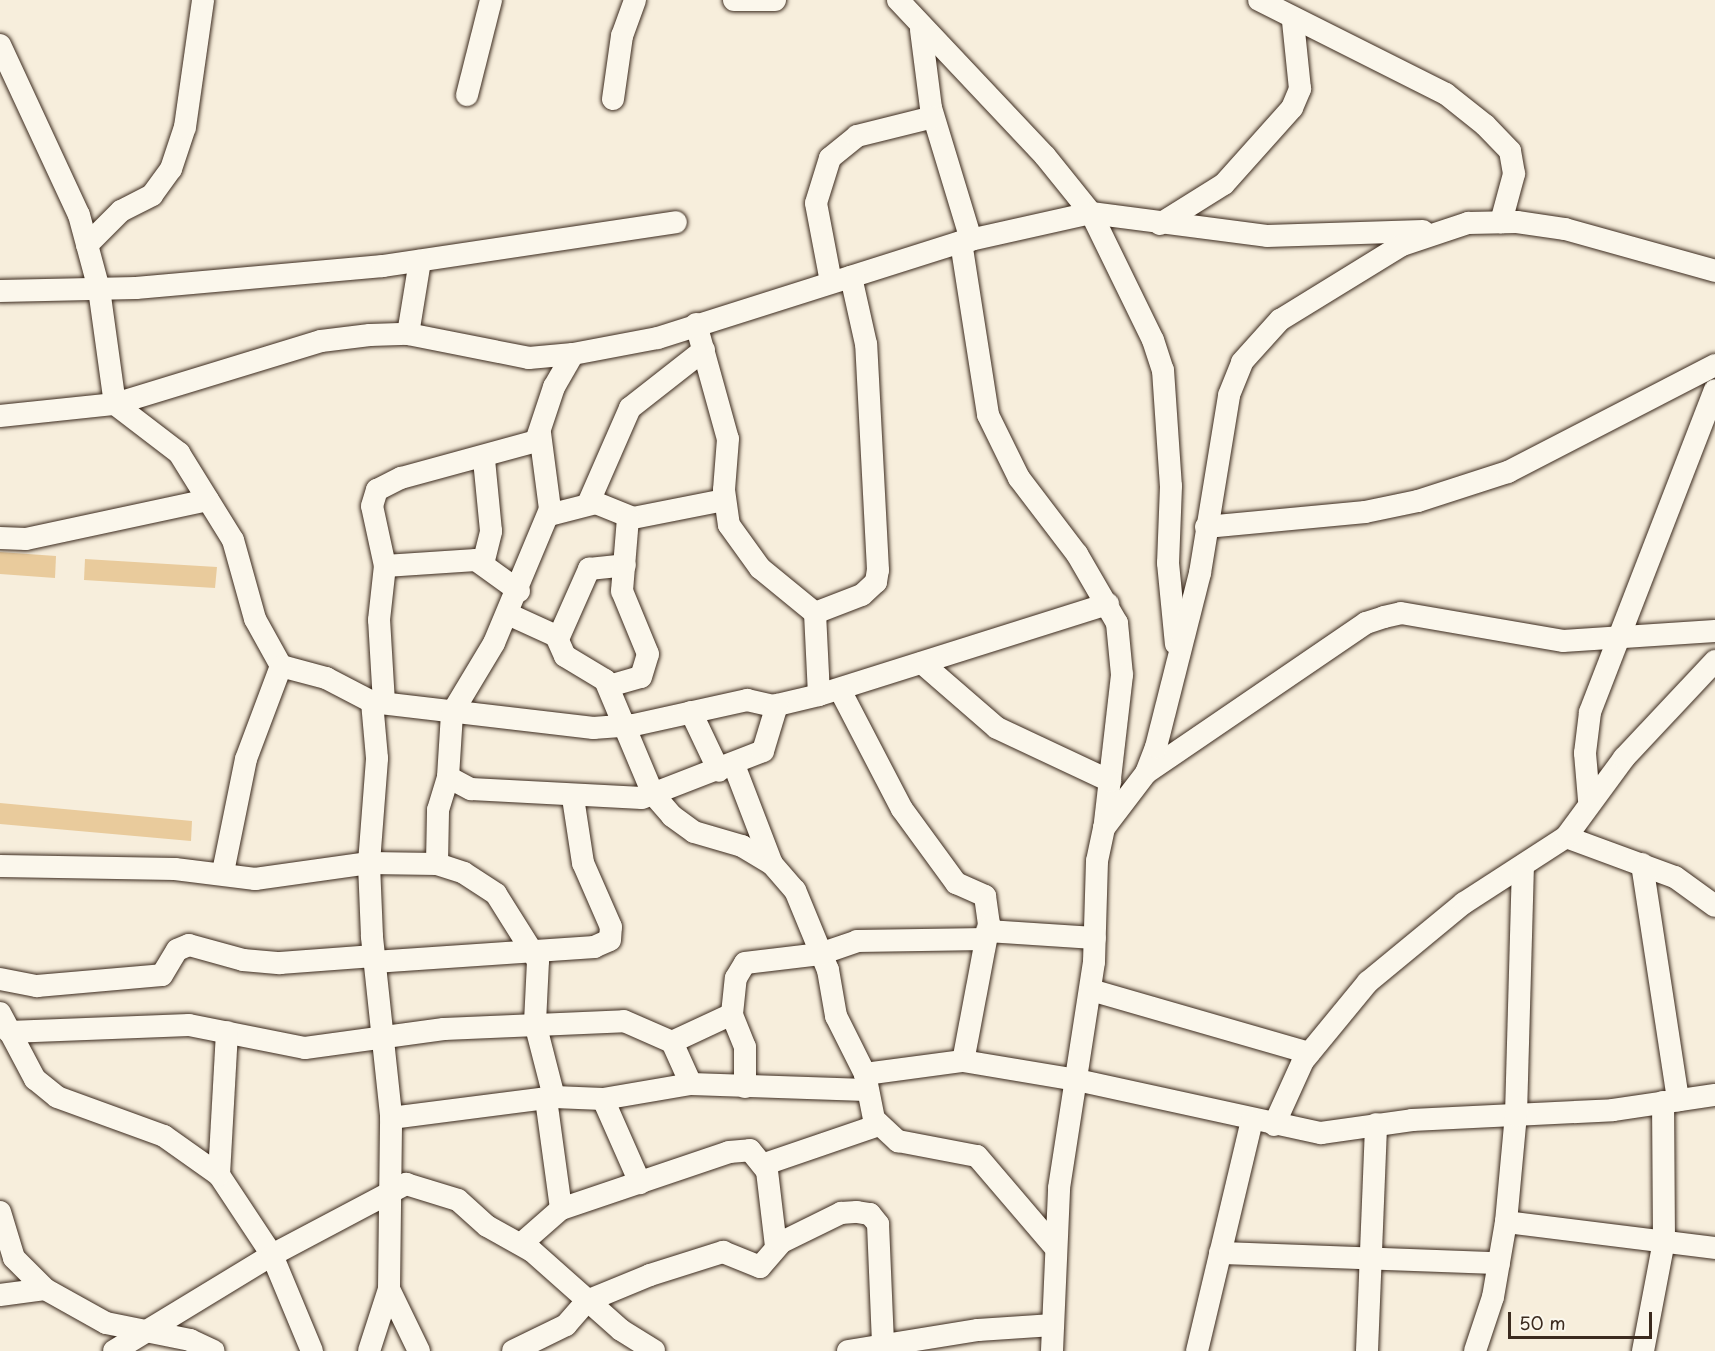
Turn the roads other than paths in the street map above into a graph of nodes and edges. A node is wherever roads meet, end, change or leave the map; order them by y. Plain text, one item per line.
1 (203, 0) edge
2 (491, 0) edge
3 (635, 0) edge
4 (734, 0) edge
5 (775, 0) edge
6 (898, 0) edge
7 (1259, 0) edge
8 (1293, 21) junction
9 (921, 30) junction
10 (0, 45) edge
11 (10, 66) junction
12 (0, 87) edge
13 (467, 95) dead end
14 (614, 99) dead end
15 (933, 117) junction
16 (1091, 213) junction
17 (676, 222) dead end
18 (1501, 222) junction
19 (1160, 224) junction
20 (1440, 230) junction
21 (966, 241) junction
22 (87, 245) junction
23 (420, 261) junction
24 (1715, 271) edge
25 (841, 279) junction
26 (99, 289) junction
27 (0, 291) edge
28 (696, 324) junction
29 (408, 334) junction
30 (704, 350) junction
31 (573, 354) junction
32 (1715, 364) edge
33 (1715, 390) edge
34 (115, 404) junction
35 (0, 416) edge
36 (540, 433) junction
37 (484, 459) junction
38 (208, 500) junction
39 (724, 500) junction
40 (588, 504) junction
41 (549, 515) junction
42 (628, 518) junction
43 (1206, 527) junction
44 (0, 538) edge
45 (483, 564) junction
46 (625, 565) junction
47 (385, 566) junction
48 (519, 591) junction
49 (1108, 604) junction
50 (815, 613) junction
51 (508, 614) junction
52 (1715, 630) edge
53 (558, 639) junction
54 (1617, 641) junction
55 (1178, 660) junction
56 (1715, 661) edge
57 (922, 663) junction
58 (281, 666) junction
59 (609, 686) junction
60 (830, 692) junction
61 (378, 702) junction
62 (777, 705) junction
63 (691, 712) junction
64 (452, 713) junction
65 (626, 726) junction
66 (726, 768) junction
67 (1146, 772) junction
68 (448, 777) junction
69 (1110, 782) junction
70 (653, 794) junction
71 (573, 798) junction
72 (1589, 800) junction
73 (1104, 828) junction
74 (1566, 837) junction
75 (369, 863) junction
76 (437, 864) junction
77 (772, 864) junction
78 (1642, 864) junction
79 (0, 866) edge
80 (1523, 866) junction
81 (223, 872) junction
82 (1715, 906) edge
83 (987, 935) junction
84 (1095, 938) junction
85 (531, 949) junction
86 (820, 954) junction
87 (374, 959) junction
88 (0, 979) edge
89 (1091, 990) junction
90 (732, 1014) junction
91 (5, 1022) edge
92 (535, 1023) junction
93 (227, 1032) junction
94 (380, 1039) junction
95 (672, 1042) junction
96 (1309, 1053) junction
97 (963, 1061) junction
98 (1077, 1080) junction
99 (866, 1082) junction
100 (691, 1084) junction
101 (745, 1087) junction
102 (1715, 1095) edge
103 (550, 1098) junction
104 (603, 1099) junction
105 (1671, 1101) junction
106 (1516, 1115) junction
107 (391, 1118) junction
108 (1263, 1123) junction
109 (1376, 1124) junction
110 (879, 1125) junction
111 (765, 1164) junction
112 (219, 1175) junction
113 (640, 1183) junction
114 (388, 1190) junction
115 (561, 1209) junction
116 (0, 1212) edge
117 (1506, 1222) junction
118 (1664, 1241) junction
119 (521, 1244) junction
120 (776, 1246) junction
121 (1054, 1246) junction
122 (1715, 1248) edge
123 (1220, 1253) junction
124 (272, 1255) junction
125 (7, 1256) edge
126 (1370, 1262) junction
127 (1499, 1263) junction
128 (45, 1289) junction
129 (389, 1289) junction
130 (0, 1295) edge
131 (587, 1301) junction
132 (1053, 1325) junction
133 (146, 1335) junction
134 (545, 1342) edge
135 (883, 1342) junction
136 (944, 1343) edge
137 (114, 1351) edge
138 (214, 1351) edge
139 (312, 1351) edge
140 (369, 1351) edge
141 (419, 1351) edge
142 (513, 1351) edge
143 (654, 1351) edge
144 (848, 1351) edge
145 (1053, 1351) edge
146 (1197, 1351) edge
147 (1367, 1351) edge
148 (1475, 1351) edge
149 (1643, 1351) edge

1 - 22 street
2 - 13 street
3 - 14 street
4 - 5 street
6 - 9 street
7 - 8 street
8 - 18 street
8 - 19 street
9 - 15 street
9 - 16 street
10 - 11 street
11 - 12 street
11 - 22 street
15 - 21 street
15 - 25 street
16 - 19 street
16 - 21 street
16 - 55 street
17 - 23 street
18 - 20 street
18 - 24 street
19 - 20 street
20 - 43 street
21 - 25 street
21 - 49 street
22 - 26 street
23 - 26 street
23 - 29 street
25 - 28 street
25 - 50 street
26 - 27 street
26 - 34 street
28 - 30 street
28 - 31 street
29 - 31 street
29 - 34 street
30 - 39 street
30 - 40 street
31 - 36 street
32 - 43 street
33 - 54 street
34 - 35 street
34 - 38 street
36 - 37 street
36 - 41 street
37 - 45 street
37 - 47 street
38 - 44 street
38 - 58 street
39 - 42 street
39 - 50 street
40 - 41 street
40 - 42 street
41 - 48 street
42 - 46 street
43 - 55 street
45 - 47 street
45 - 48 street
46 - 53 street
46 - 59 street
47 - 61 street
48 - 51 street
49 - 57 street
49 - 69 street
50 - 60 street
51 - 53 street
51 - 64 street
52 - 54 street
53 - 59 street
54 - 67 street
54 - 72 street
55 - 67 street
56 - 72 street
57 - 60 street
57 - 69 street
58 - 61 street
58 - 81 street
59 - 65 street
60 - 62 street
60 - 83 street
61 - 64 street
61 - 75 street
62 - 63 street
62 - 66 street
63 - 65 street
63 - 66 street
64 - 65 street
64 - 68 street
65 - 70 street
66 - 70 street
66 - 77 street
67 - 73 street
68 - 71 street
68 - 76 street
69 - 73 street
70 - 71 street
70 - 77 street
71 - 85 street
72 - 74 street
73 - 84 street
74 - 78 street
74 - 80 street
75 - 76 street
75 - 81 street
75 - 87 street
76 - 85 street
77 - 86 street
78 - 82 street
78 - 105 street
79 - 81 street
80 - 96 street
80 - 106 street
83 - 84 street
83 - 86 street
83 - 97 street
84 - 89 street
85 - 87 street
85 - 92 street
86 - 90 street
86 - 99 street
87 - 88 street
87 - 94 street
89 - 96 street
89 - 98 street
90 - 95 street
90 - 101 street
91 - 93 street
91 - 112 street
92 - 94 street
92 - 95 street
92 - 103 street
93 - 94 street
93 - 112 street
94 - 107 street
95 - 100 street
96 - 108 street
97 - 98 street
97 - 99 street
98 - 108 street
98 - 121 street
99 - 101 street
99 - 110 street
100 - 101 street
100 - 104 street
102 - 105 street
103 - 104 street
103 - 107 street
103 - 115 street
104 - 113 street
105 - 106 street
105 - 118 street
106 - 109 street
106 - 117 street
107 - 114 street
108 - 109 street
108 - 123 street
109 - 126 street
110 - 111 street
110 - 121 street
111 - 113 street
111 - 120 street
112 - 124 street
113 - 115 street
114 - 119 street
114 - 124 street
114 - 129 street
115 - 119 street
116 - 125 street
117 - 118 street
117 - 127 street
118 - 122 street
118 - 149 street
119 - 131 street
120 - 131 street
120 - 135 street
121 - 132 street
123 - 126 street
123 - 146 street
124 - 133 street
124 - 139 street
125 - 128 street
126 - 127 street
126 - 147 street
127 - 148 street
128 - 130 street
128 - 133 street
129 - 140 street
129 - 141 street
131 - 134 street
131 - 143 street
132 - 136 street
132 - 145 street
133 - 137 street
133 - 138 street
134 - 142 street
135 - 136 street
135 - 144 street

